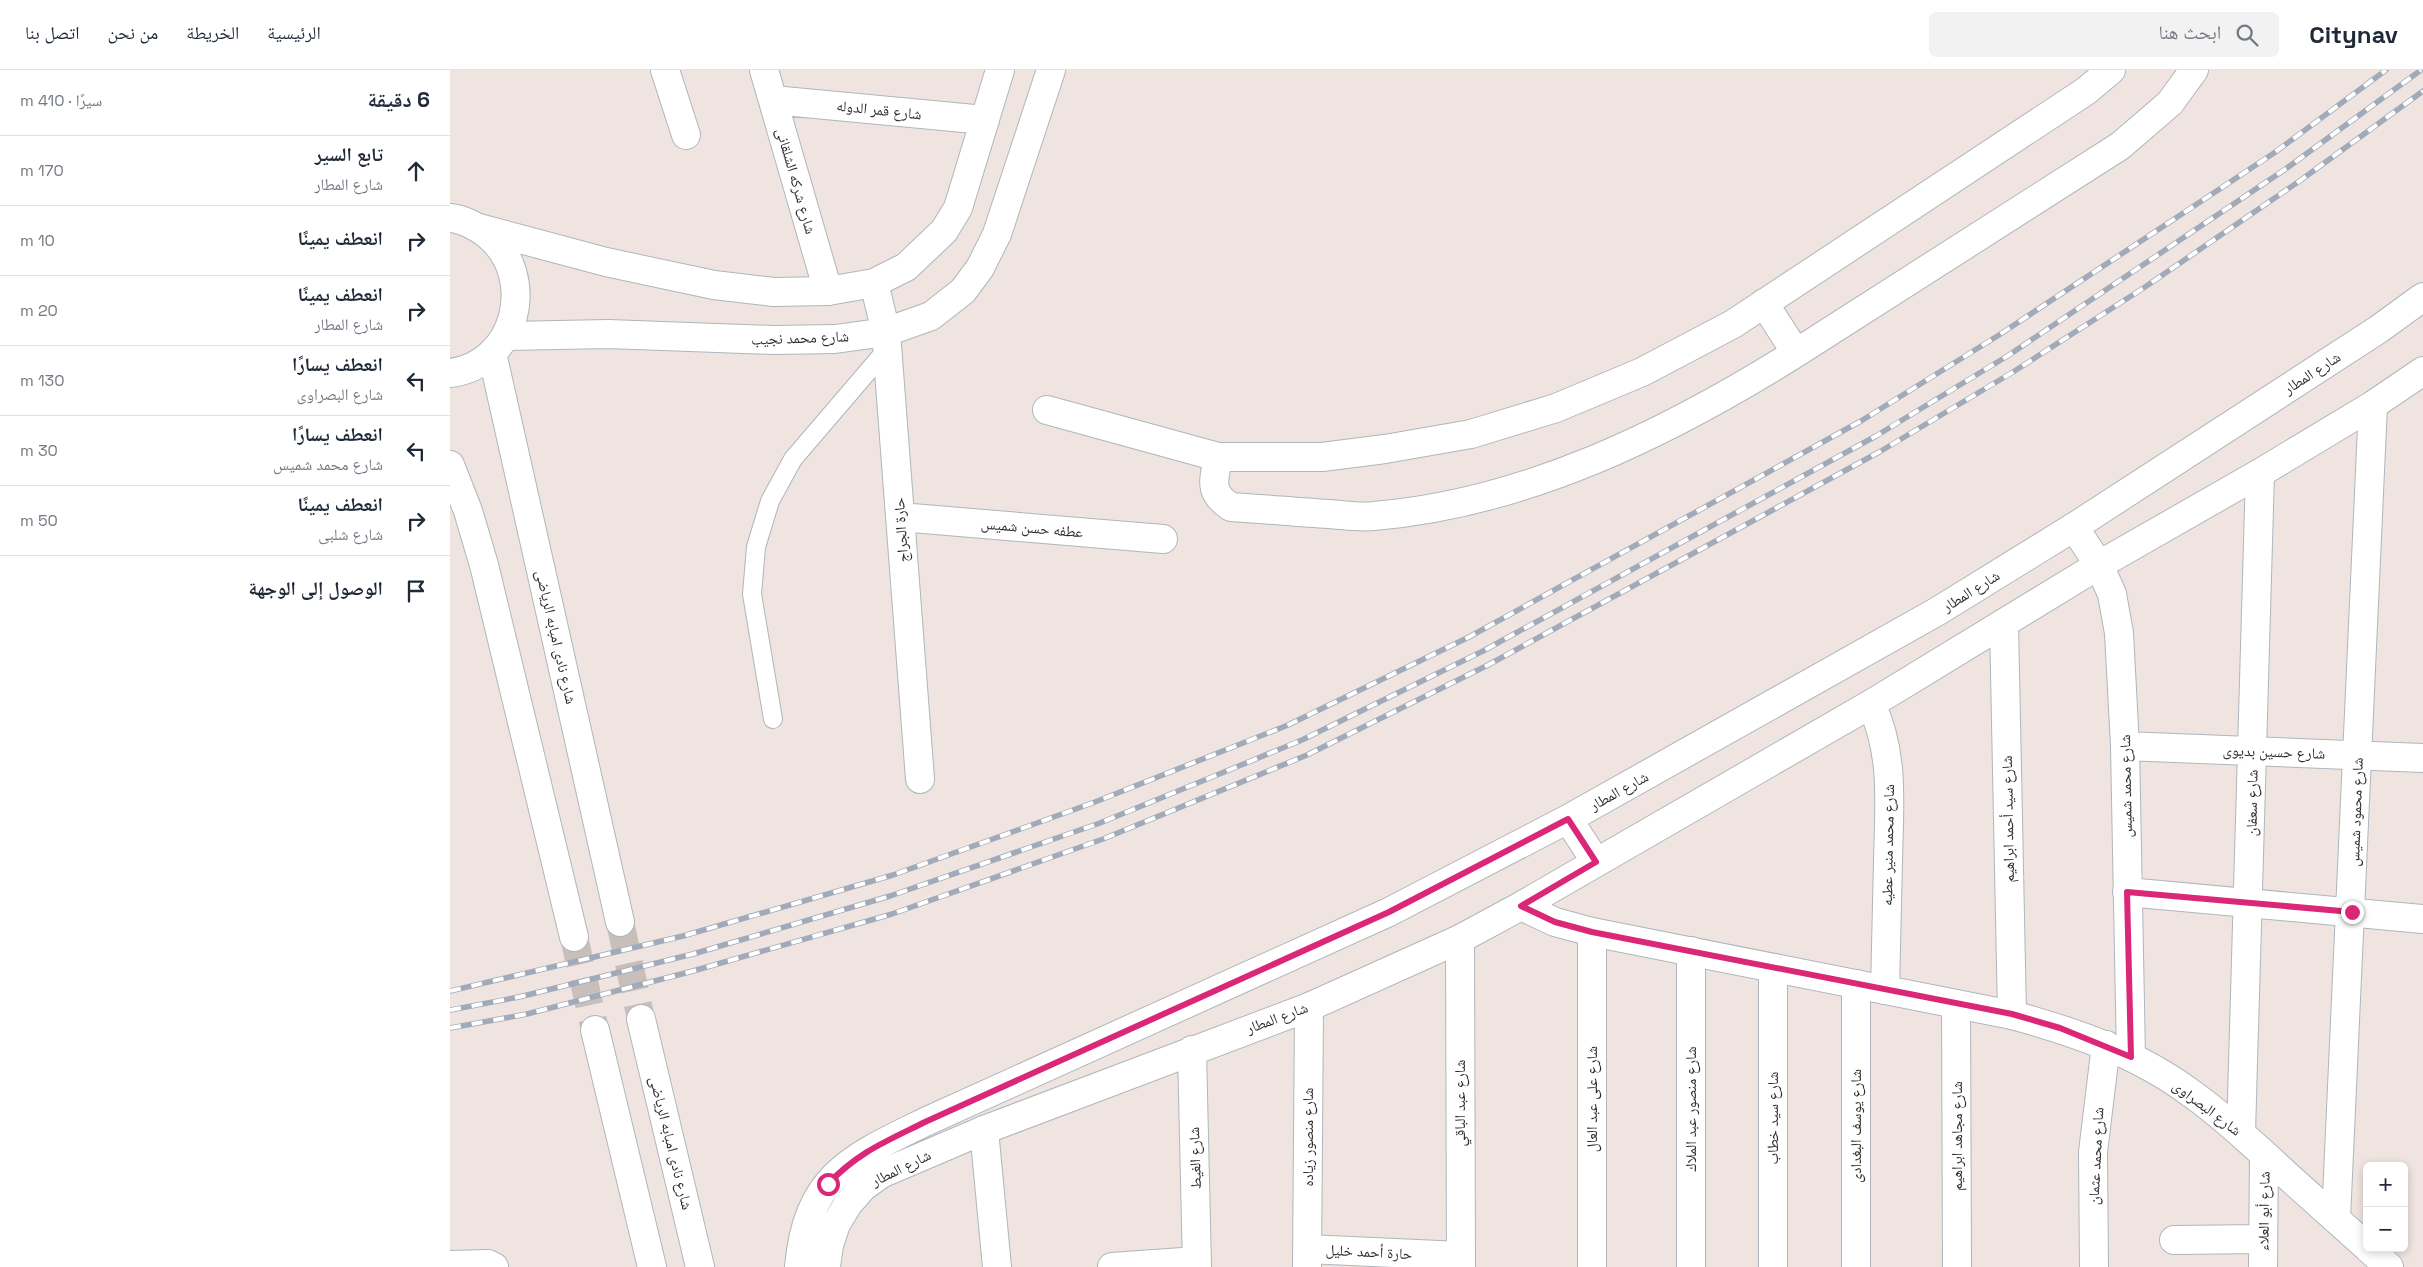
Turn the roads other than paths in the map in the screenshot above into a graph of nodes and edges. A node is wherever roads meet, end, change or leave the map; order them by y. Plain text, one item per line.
1 (665, 70) edge
2 (764, 70) edge
3 (1000, 70) edge
4 (1051, 70) edge
5 (2111, 70) edge
6 (2194, 70) edge
7 (773, 100) junction
8 (985, 120) junction
9 (686, 135) dead end
10 (450, 218) edge
11 (479, 228) junction
12 (874, 283) junction
13 (828, 291) junction
14 (2423, 297) edge
15 (1764, 303) junction
16 (887, 340) junction
17 (499, 344) junction
18 (1796, 352) junction
19 (2423, 371) edge
20 (450, 373) edge
21 (2373, 405) junction
22 (1047, 410) dead end
23 (1218, 457) junction
24 (450, 465) edge
25 (2260, 473) junction
26 (900, 517) junction
27 (2074, 527) junction
28 (1163, 539) dead end
29 (2099, 565) junction
30 (2004, 623) junction
31 (1871, 704) junction
32 (773, 719) dead end
33 (2125, 746) junction
34 (2253, 751) junction
35 (2358, 755) junction
36 (2423, 758) edge
37 (920, 779) dead end
38 (1568, 819) junction
39 (1596, 862) junction
40 (2127, 892) junction
41 (2250, 904) junction
42 (1521, 906) junction
43 (2352, 912) junction
44 (2423, 919) edge
45 (620, 922) tunnel mouth
46 (1592, 932) junction
47 (574, 937) tunnel mouth
48 (1460, 939) junction
49 (1691, 951) junction
50 (1773, 968) junction
51 (1856, 984) junction
52 (1885, 990) junction
53 (1956, 1004) junction
54 (1309, 1007) junction
55 (2012, 1014) junction
56 (641, 1019) tunnel mouth
57 (596, 1030) tunnel mouth
58 (2106, 1045) junction
59 (1192, 1050) junction
60 (2131, 1057) junction
61 (984, 1130) junction
62 (2241, 1133) junction
63 (2264, 1155) junction
64 (2336, 1219) junction
65 (2263, 1239) junction
66 (2174, 1240) dead end
67 (2363, 1243) edge
68 (2372, 1252) edge
69 (1307, 1258) edge
70 (1461, 1261) edge
71 (1197, 1264) edge
72 (652, 1267) edge
73 (700, 1267) edge
74 (799, 1267) edge
75 (826, 1267) edge
76 (998, 1267) edge
77 (1112, 1267) edge
78 (1592, 1267) edge
79 (1691, 1267) edge
80 (1773, 1267) edge
81 (1856, 1267) edge
82 (1957, 1267) edge
83 (2094, 1267) edge
84 (2263, 1267) edge
85 (2389, 1267) edge

1 - 9 street
2 - 7 street, شارع شركه الشلقانى
3 - 8 street
4 - 16 street, شارع محمد نجيب
5 - 15 street
6 - 18 street
7 - 8 street, شارع قمر الدوله
7 - 13 street, شارع شركه الشلقانى
8 - 12 street
10 - 11 street
11 - 13 street
11 - 17 street
12 - 13 street
12 - 16 street, حارة الجراج
14 - 27 street, شارع المطار
15 - 18 street
15 - 23 street
16 - 17 street, شارع محمد نجيب
16 - 26 street, حارة الجراج
16 - 32 lane
17 - 20 street
17 - 45 street, شارع نادى امبابه الرياضى
18 - 23 street
19 - 21 street, شارع المطار
21 - 25 street, شارع المطار
21 - 35 street, شارع محمود شميس
22 - 23 street
24 - 47 street
25 - 29 street, شارع المطار
25 - 34 street, شارع سعفان
26 - 28 street, عطفه حسن شميس
26 - 37 street, حارة الجراج
27 - 29 street, شارع محمد شميس
27 - 38 street, شارع المطار
29 - 30 street, شارع المطار
29 - 33 street, شارع محمد شميس
30 - 31 street, شارع المطار
30 - 55 street, شارع سيد أحمد ابراهيم
31 - 39 street, شارع المطار
31 - 52 street, شارع محمد منير عطيه
33 - 34 street, شارع حسين بديوى
33 - 40 street, شارع محمد شميس
34 - 35 street, شارع حسين بديوى
34 - 41 street, شارع سعفان
35 - 36 street, شارع حسين بديوى
35 - 43 street, شارع محمود شميس
38 - 39 street
38 - 74 street, شارع المطار
39 - 42 street, شارع المطار
40 - 41 street
40 - 60 street, شارع محمد شميس
41 - 43 street
41 - 62 street, شارع سعفان
42 - 46 street, شارع البصراوى
42 - 48 street, شارع المطار
43 - 44 street
43 - 64 street, شارع محمود شميس
46 - 49 street, شارع البصراوى
46 - 78 street, شارع على عبد العال
48 - 54 street, شارع المطار
48 - 70 street, شارع عبد الباقي
49 - 50 street, شارع البصراوى
49 - 79 street, شارع منصور عبد الملاك
50 - 51 street, شارع البصراوى
50 - 80 street, شارع سيد خطاب
51 - 52 street, شارع البصراوى
51 - 81 street, شارع يوسف البغدادى
52 - 53 street, شارع البصراوى
53 - 55 street, شارع البصراوى
53 - 82 street, شارع مجاهد ابراهيم
54 - 59 street, شارع المطار
54 - 69 street, شارع منصور زياده
55 - 58 street, شارع البصراوى
56 - 73 street, شارع نادى امبابه الرياضى
57 - 72 street
58 - 60 street, شارع البصراوى
58 - 83 street, شارع محمد عثمان
59 - 61 street, شارع المطار
59 - 71 street, شارع الغيط
60 - 62 street, شارع البصراوى
61 - 75 street, شارع المطار
61 - 76 street
62 - 63 street, شارع البصراوى
63 - 64 street, شارع البصراوى
63 - 65 street, شارع أبو العلاء
64 - 67 street, شارع البصراوى
65 - 66 street
65 - 84 street, شارع أبو العلاء
68 - 85 street, شارع البصراوى
69 - 70 street, حارة أحمد خليل
71 - 77 street

